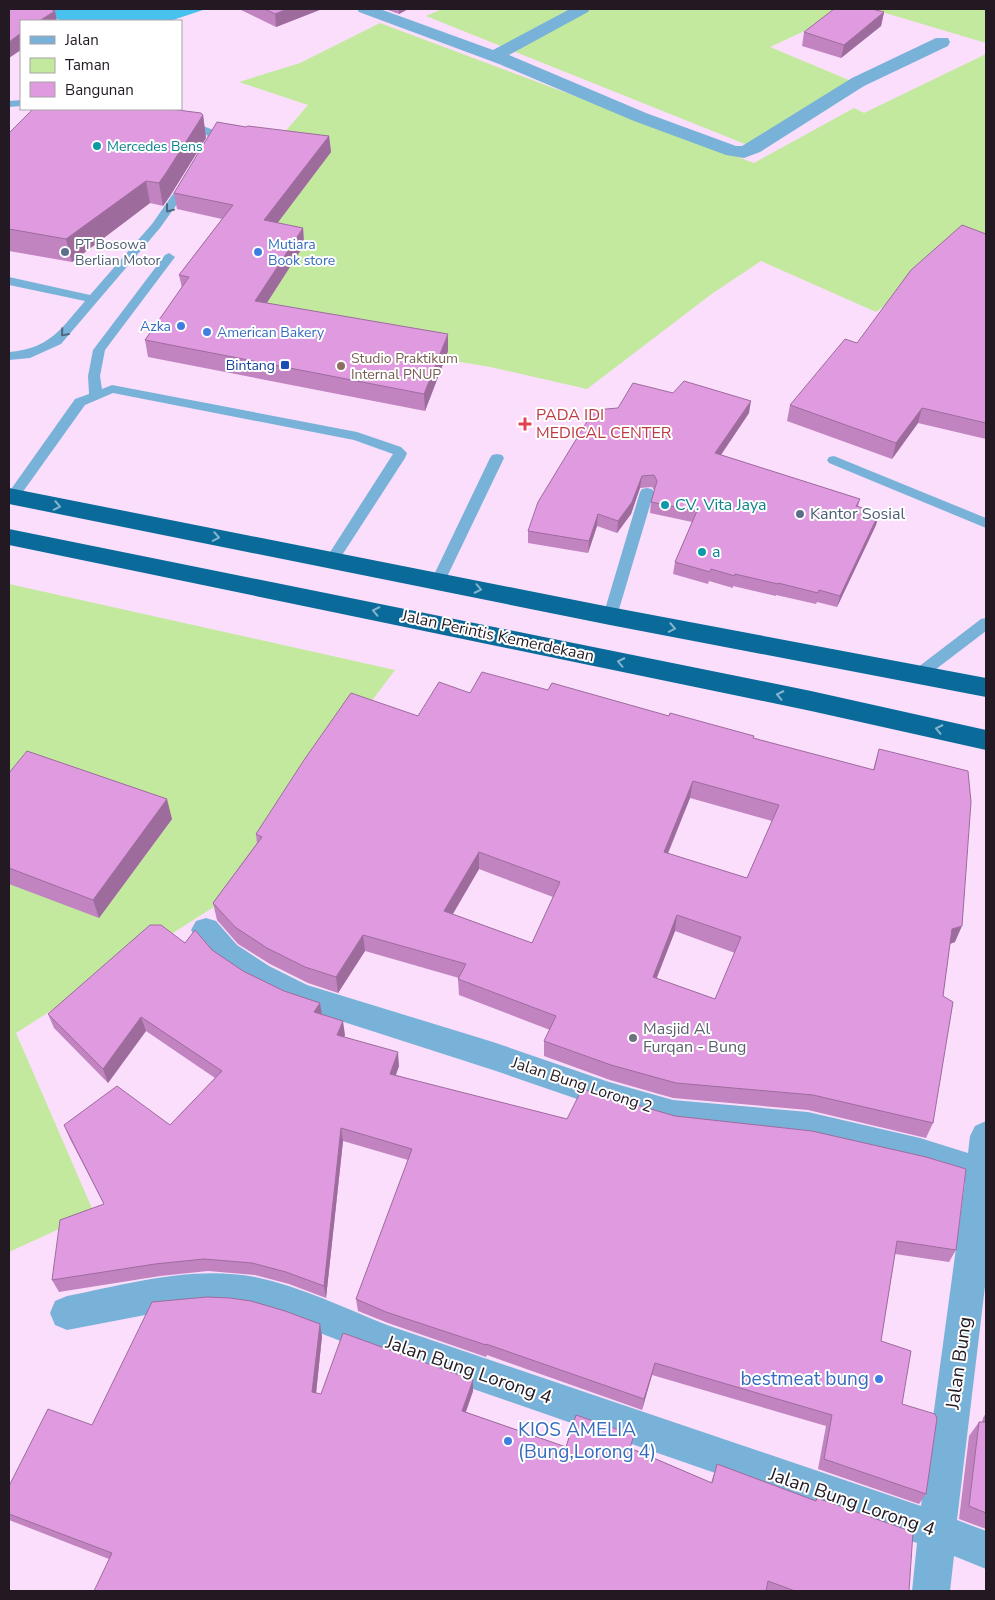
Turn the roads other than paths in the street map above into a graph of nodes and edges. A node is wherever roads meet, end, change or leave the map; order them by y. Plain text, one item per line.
1 (365, 9) edge
2 (582, 9) edge
3 (942, 42) dead end
4 (495, 56) junction
5 (175, 125) edge
6 (200, 160) edge
7 (191, 175) edge
8 (169, 257) dead end
9 (9, 281) edge
10 (94, 299) junction
11 (9, 356) edge
12 (96, 396) junction
13 (497, 458) dead end
14 (834, 460) dead end
15 (648, 492) edge
16 (10, 497) edge
17 (986, 523) edge
18 (9, 537) edge
19 (332, 560) junction
20 (438, 581) junction
21 (610, 616) junction
22 (986, 623) edge
23 (918, 675) junction
24 (986, 688) edge
25 (986, 740) edge
26 (206, 930) dead end
27 (986, 1136) edge
28 (985, 1174) edge
29 (67, 1313) dead end
30 (938, 1531) junction
31 (981, 1548) edge
32 (932, 1591) edge

1 - 4 street
2 - 4 street
3 - 4 street
5 - 6 lane
7 -> 10 lane
8 - 12 lane
9 - 10 lane
10 -> 11 lane
12 - 16 lane
12 - 19 lane
13 - 20 lane
14 - 17 lane
15 - 21 lane
16 -> 19 highway
25 -> 18 highway, Jalan Perintis Kemerdekaan
19 - 20 highway
20 -> 21 highway
21 -> 23 highway
22 - 23 lane
23 - 24 highway
26 - 28 street, Jalan Bung Lorong 2
27 - 28 street, Jalan Bung
28 - 30 street, Jalan Bung
29 - 30 street, Jalan Bung Lorong 4
30 - 31 street, Jalan Bung Lorong 4
30 - 32 street, Jalan Bung

